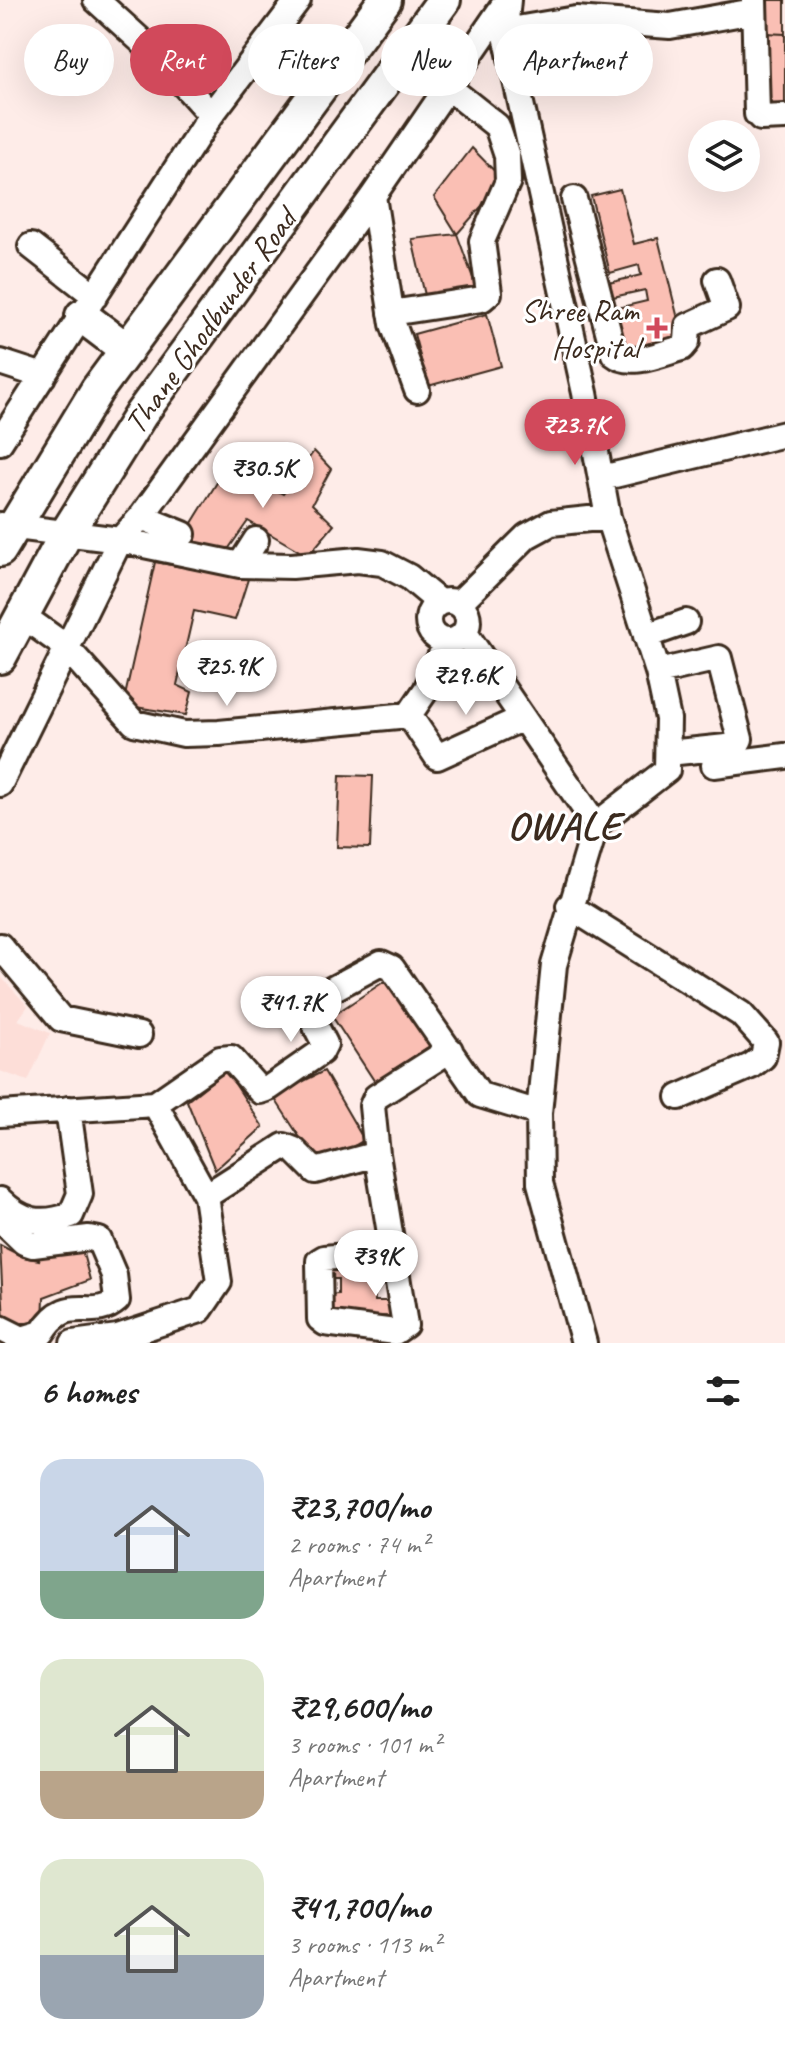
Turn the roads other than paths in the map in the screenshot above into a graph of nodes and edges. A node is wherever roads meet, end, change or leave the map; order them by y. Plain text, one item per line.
1 (96, 0) edge
2 (298, 0) edge
3 (385, 0) edge
4 (444, 0) edge
5 (508, 0) edge
6 (754, 6) edge
7 (506, 24) edge
8 (546, 24) edge
9 (643, 24) edge
10 (653, 25) edge
11 (478, 44) edge
12 (442, 96) edge
13 (459, 96) edge
14 (519, 96) edge
15 (211, 115) junction
16 (785, 117) edge
17 (373, 196) junction
18 (574, 199) dead end
19 (31, 246) dead end
20 (595, 280) junction
21 (717, 280) dead end
22 (562, 288) junction
23 (88, 306) junction
24 (391, 313) junction
25 (127, 350) junction
26 (0, 362) edge
27 (43, 376) junction
28 (417, 390) dead end
29 (785, 434) edge
30 (0, 442) edge
31 (602, 478) junction
32 (141, 517) junction
33 (608, 517) junction
34 (4, 534) edge
35 (66, 534) junction
36 (183, 534) dead end
37 (120, 540) junction
38 (256, 540) dead end
39 (240, 565) junction
40 (449, 603) junction
41 (20, 614) junction
42 (686, 622) dead end
43 (646, 636) junction
44 (456, 637) junction
45 (66, 647) junction
46 (0, 657) edge
47 (658, 672) junction
48 (409, 715) junction
49 (523, 718) junction
50 (785, 756) edge
51 (668, 761) junction
52 (0, 784) edge
53 (596, 825) junction
54 (569, 906) junction
55 (0, 946) edge
56 (139, 1035) dead end
57 (450, 1050) junction
58 (679, 1097) dead end
59 (155, 1104) junction
60 (68, 1109) junction
61 (539, 1113) junction
62 (0, 1114) edge
63 (377, 1154) junction
64 (206, 1196) junction
65 (0, 1200) edge
66 (0, 1219) edge
67 (392, 1252) dead end
68 (0, 1328) edge
69 (579, 1342) edge
70 (73, 1343) edge

1 - 15 street
2 - 15 street
3 - 25 main road, Thane Ghodbunder Road
4 - 35 main road, Thane Ghodbunder Road
5 - 7 street
5 - 11 street
6 - 10 street
6 - 16 street
8 - 9 street
12 - 17 street
13 - 24 street
14 - 22 street
15 - 23 street
17 - 24 street
17 - 32 street
18 - 20 street
19 - 23 street
20 - 21 street
20 - 22 street
22 - 31 street
23 - 25 main road
23 - 27 street
24 - 28 street
25 - 34 main road, Thane Ghodbunder Road
26 - 27 street
27 - 30 street
29 - 31 street
31 - 33 street
32 - 36 street
32 - 37 street
33 - 40 street
33 - 43 street
34 - 35 street
35 - 37 street
35 - 41 main road, Thane Ghodbunder Road
37 - 39 street
37 - 45 street
38 - 39 street
39 - 40 street
40 - 44 street
40 - 44 street
41 - 45 street
41 - 46 main road, Thane Ghodbunder Road
42 - 43 street
43 - 47 street
44 - 48 street
44 - 49 street
45 - 48 street
45 - 52 street
47 - 51 street
47 - 51 street
48 - 49 street
49 - 53 street
50 - 51 street
51 - 53 street
53 - 54 street
54 - 58 street
54 - 61 street
55 - 56 street
57 - 59 street
57 - 61 street
57 - 63 street
59 - 60 street
59 - 64 street
60 - 62 street
60 - 65 street
61 - 69 street
63 - 64 street
63 - 67 street
64 - 70 street
66 - 68 street

